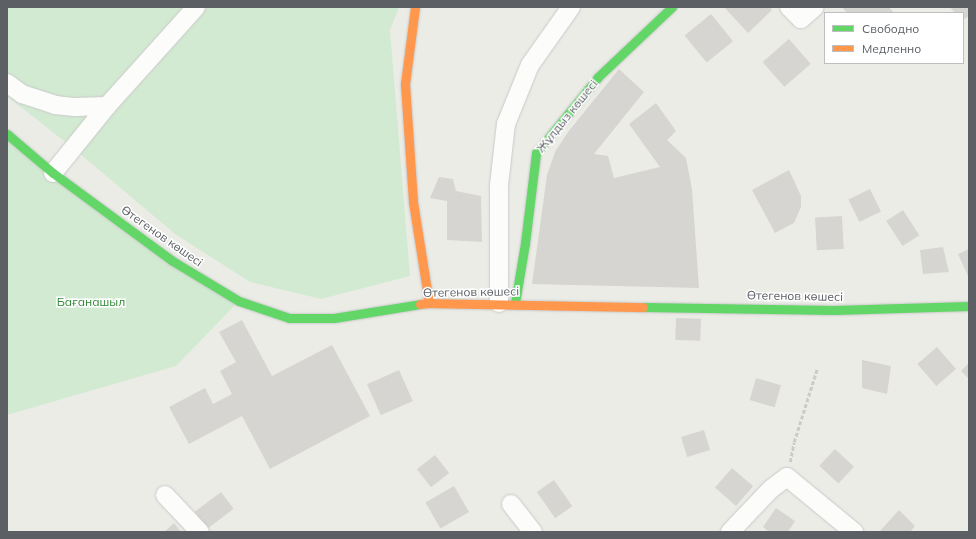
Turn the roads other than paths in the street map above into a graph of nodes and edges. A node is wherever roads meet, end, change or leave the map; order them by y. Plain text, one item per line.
1 (196, 7) edge
2 (415, 7) edge
3 (571, 7) edge
4 (672, 7) edge
5 (789, 7) edge
6 (815, 7) edge
7 (7, 83) edge
8 (107, 106) junction
9 (7, 134) edge
10 (53, 173) junction
11 (429, 303) junction
12 (507, 303) junction
13 (969, 306) edge
14 (165, 495) dead end
15 (511, 504) dead end
16 (200, 532) edge
17 (533, 532) edge
18 (730, 532) edge
19 (854, 532) edge

1 - 8 street
2 - 11 street
3 - 12 street
4 - 12 street, Жұлдыз көшесі
5 - 6 street
7 - 8 street
8 - 10 street
9 - 10 street, Өтегенов көшесі
10 - 11 street, Өтегенов көшесі
11 - 12 street, Өтегенов көшесі
12 - 13 street, Өтегенов көшесі
14 - 16 street
15 - 17 street
18 - 19 street

